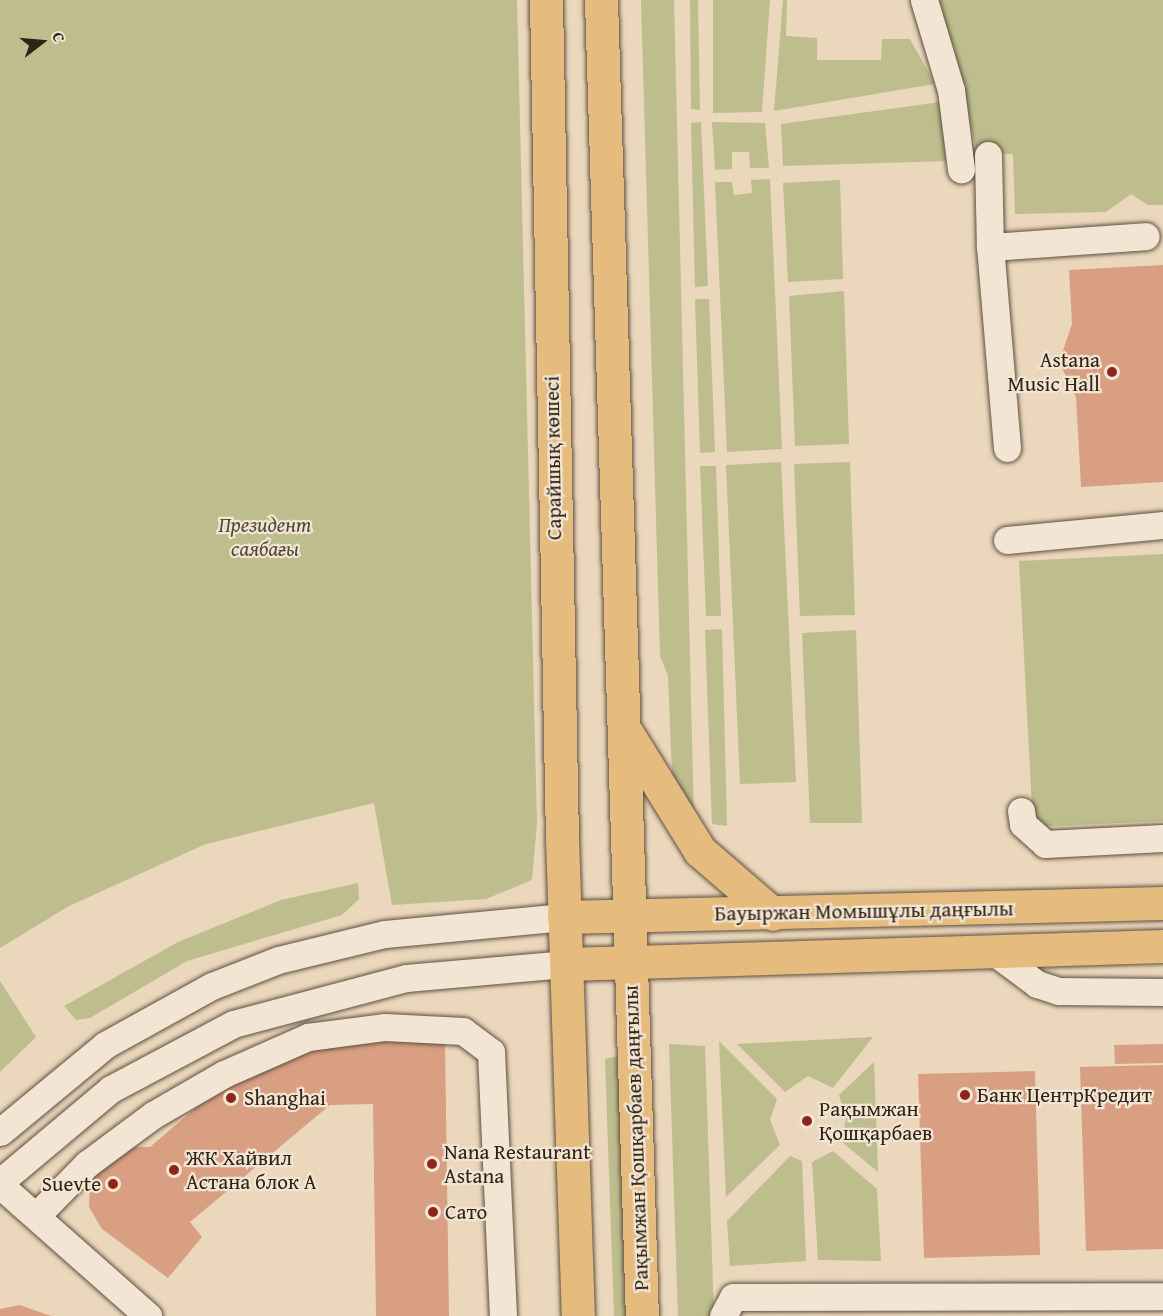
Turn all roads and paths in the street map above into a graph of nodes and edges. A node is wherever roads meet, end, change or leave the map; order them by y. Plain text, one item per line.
1 (546, 0) edge
2 (601, 0) edge
3 (924, 0) edge
4 (988, 155) dead end
5 (961, 169) dead end
6 (1146, 236) dead end
7 (990, 247) junction
8 (1007, 448) dead end
9 (1163, 525) edge
10 (1007, 540) dead end
11 (622, 726) junction
12 (1021, 811) dead end
13 (1163, 838) edge
14 (1163, 903) edge
15 (773, 914) junction
16 (564, 916) junction
17 (629, 916) junction
18 (1163, 946) edge
19 (994, 952) junction
20 (630, 960) junction
21 (567, 964) junction
22 (1163, 992) edge
23 (0, 1132) edge
24 (0, 1183) edge
25 (36, 1216) junction
26 (1163, 1296) edge
27 (909, 1306) edge
28 (148, 1316) edge
29 (503, 1316) edge
30 (578, 1316) edge
31 (642, 1316) edge
32 (723, 1316) edge

1 - 16 main road, Сарайшық көшесі
2 - 11 main road
3 - 5 street
4 - 7 street
6 - 7 street
7 - 8 street
9 - 10 street
11 - 15 main road
11 - 17 main road
12 - 13 street
14 - 15 main road, Бауыржан Момышұлы даңғылы
15 - 17 main road, Бауыржан Момышұлы даңғылы
16 - 17 main road, Бауыржан Момышұлы даңғылы
16 - 21 main road, Сарайшық көшесі
16 - 23 street
17 - 20 main road, Рақымжан Қошқарбаев даңғылы
18 - 19 main road, Бауыржан Момышұлы даңғылы
19 - 20 main road, Бауыржан Момышұлы даңғылы
19 - 22 street
20 - 21 main road, Бауыржан Момышұлы даңғылы
20 - 31 main road, Рақымжан Қошқарбаев даңғылы
21 - 24 street
21 - 30 main road
24 - 25 street
25 - 28 street
25 - 29 street
26 - 27 street
27 - 32 street

